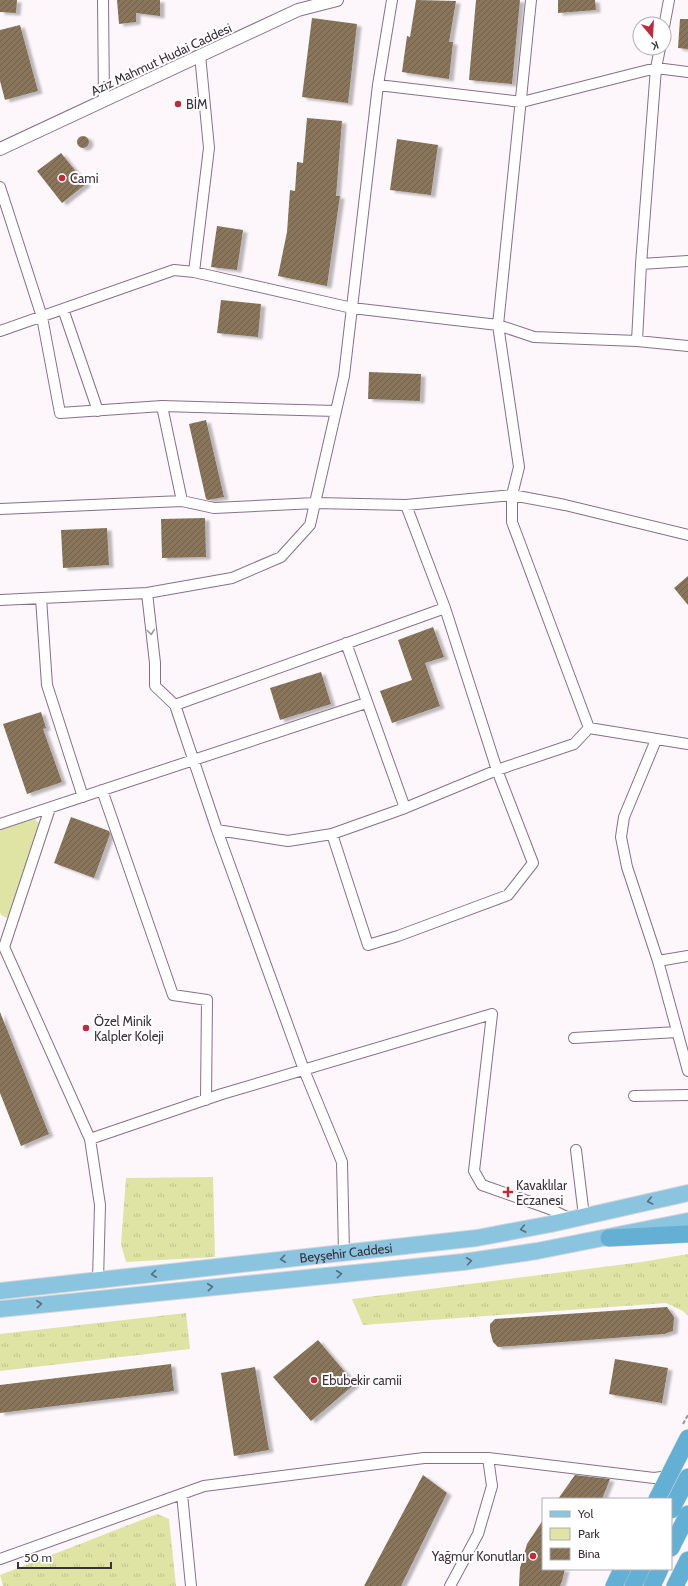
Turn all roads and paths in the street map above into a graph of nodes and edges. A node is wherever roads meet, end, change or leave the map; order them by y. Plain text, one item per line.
1 (103, 0) edge
2 (337, 0) edge
3 (392, 0) edge
4 (531, 0) edge
5 (669, 0) edge
6 (666, 16) edge
7 (200, 55) junction
8 (658, 56) edge
9 (656, 68) junction
10 (688, 72) edge
11 (378, 85) junction
12 (104, 101) junction
13 (522, 102) junction
14 (1, 146) edge
15 (0, 187) edge
16 (688, 262) edge
17 (641, 264) junction
18 (194, 272) junction
19 (352, 308) junction
20 (63, 309) junction
21 (42, 317) junction
22 (498, 324) junction
23 (0, 331) edge
24 (637, 341) junction
25 (688, 346) edge
26 (162, 406) junction
27 (98, 410) junction
28 (336, 411) junction
29 (512, 495) junction
30 (182, 501) junction
31 (316, 503) junction
32 (406, 505) junction
33 (0, 509) edge
34 (688, 535) edge
35 (147, 593) junction
36 (42, 598) junction
37 (0, 600) edge
38 (445, 608) junction
39 (346, 643) junction
40 (366, 703) junction
41 (174, 705) junction
42 (589, 728) junction
43 (656, 740) junction
44 (688, 744) edge
45 (193, 760) junction
46 (497, 770) junction
47 (102, 790) junction
48 (83, 797) junction
49 (50, 808) junction
50 (405, 808) junction
51 (0, 824) edge
52 (217, 830) junction
53 (332, 834) junction
54 (2, 944) edge
55 (688, 956) edge
56 (658, 961) junction
57 (677, 1032) junction
58 (574, 1038) dead end
59 (304, 1070) junction
60 (688, 1071) edge
61 (688, 1095) edge
62 (634, 1096) dead end
63 (206, 1100) junction
64 (90, 1139) junction
65 (576, 1150) dead end
66 (688, 1193) edge
67 (578, 1217) junction
68 (688, 1221) edge
69 (688, 1234) edge
70 (609, 1238) junction
71 (344, 1253) junction
72 (98, 1280) junction
73 (0, 1291) edge
74 (0, 1309) edge
75 (688, 1438) edge
76 (488, 1458) junction
77 (669, 1476) junction
78 (688, 1477) edge
79 (182, 1494) junction
80 (658, 1498) edge
81 (672, 1508) edge
82 (688, 1514) edge
83 (672, 1546) edge
84 (0, 1558) edge
85 (688, 1560) edge
86 (622, 1570) edge
87 (641, 1570) edge
88 (660, 1570) edge
89 (191, 1586) edge
90 (450, 1586) edge
91 (614, 1586) edge
92 (633, 1586) edge
93 (652, 1586) edge
94 (675, 1586) edge

1 - 12 street
2 - 7 street, Aziz Mahmut Hudai Caddesi
3 - 11 street
4 - 13 street
5 - 6 street
7 - 12 street, Aziz Mahmut Hudai Caddesi
7 - 18 street
8 - 9 street
9 - 10 street
9 - 13 street
9 - 17 street
11 - 13 street
11 - 19 street
12 - 14 street, Aziz Mahmut Hudai Caddesi
13 - 22 street
15 - 21 street
16 - 17 street
17 - 24 street
18 - 19 street
18 - 20 street
19 - 22 street
19 - 28 street
20 - 21 street
20 - 27 street
21 - 23 street
21 - 27 street
22 - 24 street
22 - 29 street
24 - 25 street
26 - 27 street
26 - 28 street
26 - 30 street
28 - 31 street
29 - 32 street
29 - 34 street
29 - 42 street
30 - 31 street
30 - 33 street
31 - 32 street
31 - 35 street
32 - 38 street
35 - 36 street
35 -> 41 street
36 - 37 street
36 - 48 street
38 - 39 street
38 - 46 street
39 - 40 street
39 - 41 street
40 - 45 street
40 - 50 street
41 - 45 street
42 - 43 street
42 - 46 street
43 - 44 street
43 - 56 street
45 - 47 street
45 - 52 street
46 - 50 street
46 - 53 street
47 - 48 street
47 - 63 street
48 - 49 street
49 - 51 street
49 - 54 street
50 - 53 street
52 - 53 street
52 - 59 street
54 - 64 street
55 - 56 street
56 - 57 street
57 - 58 street
57 - 60 street
59 - 63 street
59 - 67 street
59 - 71 street
61 - 62 street
63 - 64 street
64 - 72 street
65 - 67 street
66 -> 67 main road, Beyşehir Caddesi
67 -> 71 main road, Beyşehir Caddesi
68 - 70 main road, Beyşehir Caddesi
69 - 70 highway
74 -> 70 main road, Beyşehir Caddesi
71 -> 72 main road, Beyşehir Caddesi
72 - 73 main road, Beyşehir Caddesi
75 - 77 highway
76 - 77 street
76 - 79 street
76 - 90 street
77 - 80 highway
78 - 81 highway
79 - 84 street
79 - 89 street
82 - 83 highway
85 - 94 highway
86 - 91 highway
87 - 92 highway
88 - 93 highway

